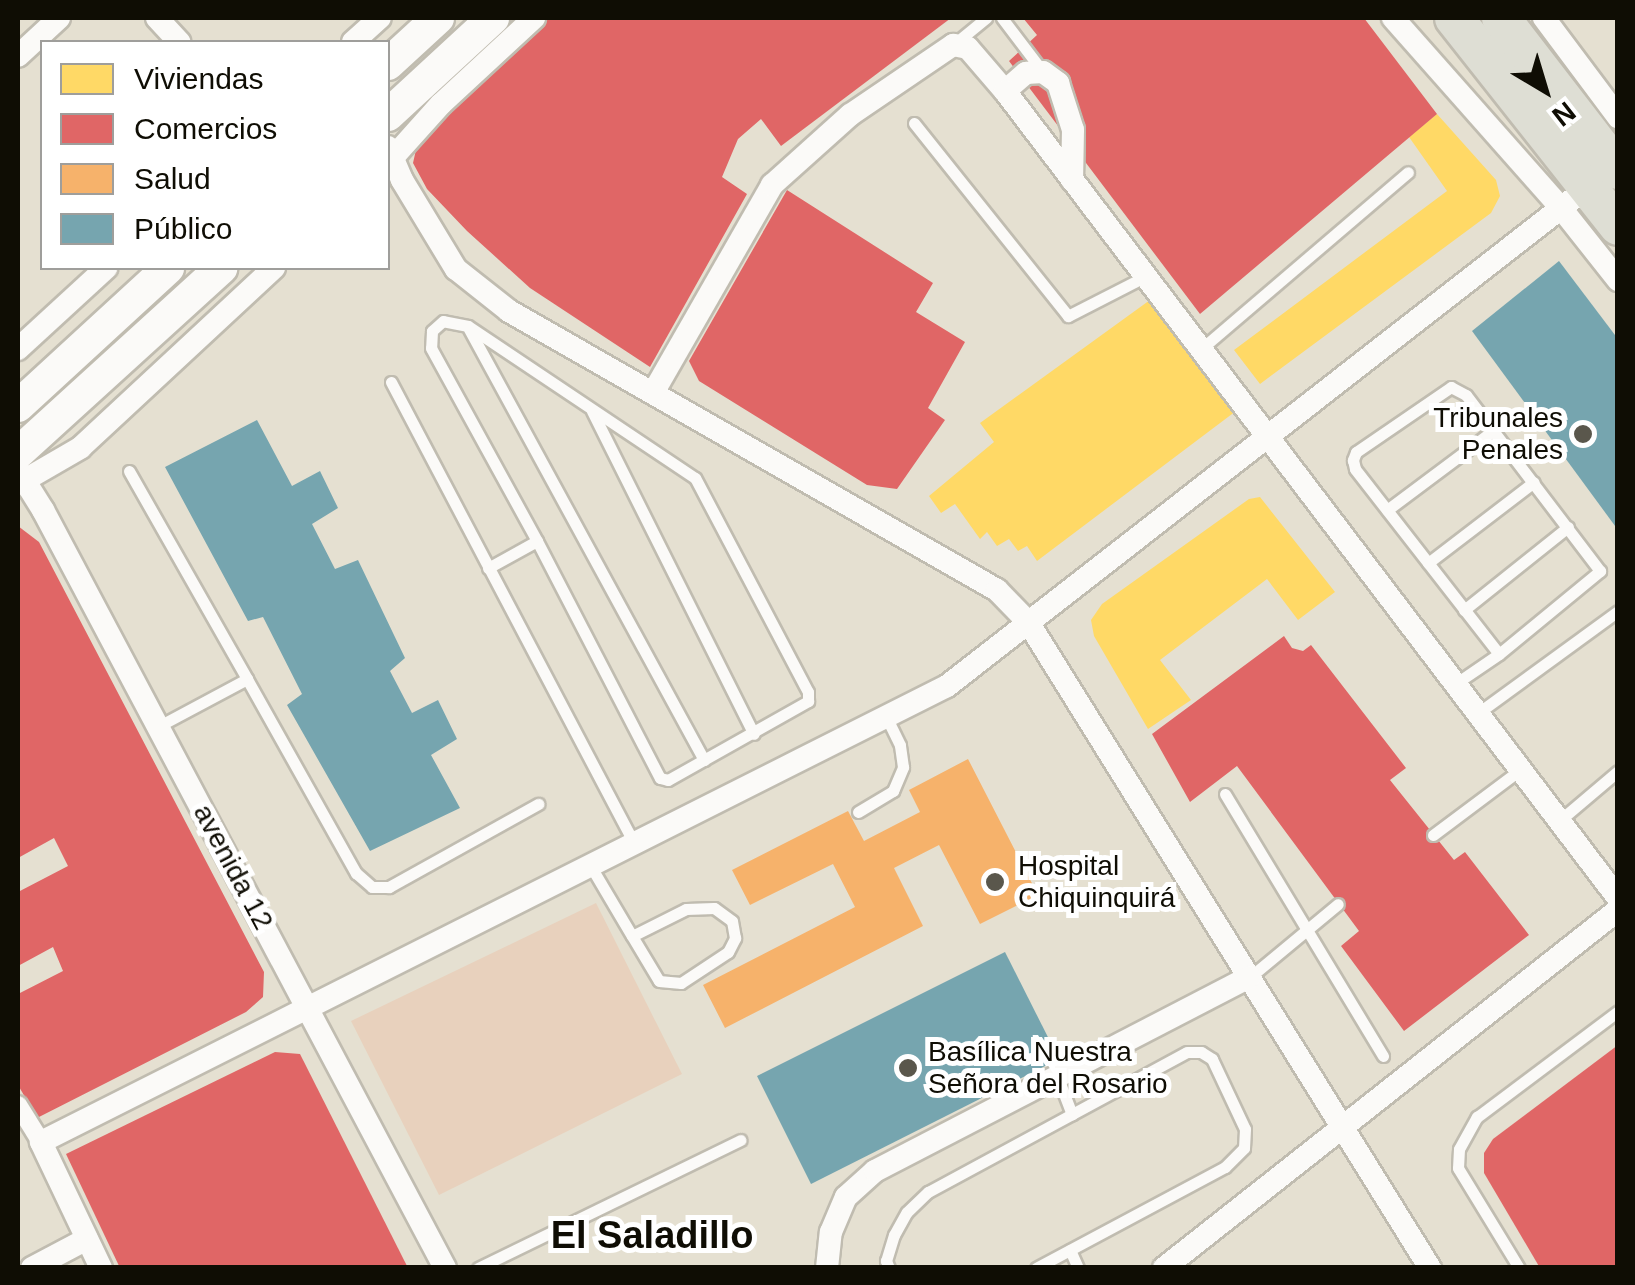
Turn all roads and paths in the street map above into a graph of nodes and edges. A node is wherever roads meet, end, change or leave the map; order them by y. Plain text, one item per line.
1 (58, 18) edge
2 (157, 18) edge
3 (380, 18) edge
4 (438, 18) edge
5 (493, 18) edge
6 (534, 18) edge
7 (986, 18) edge
8 (1002, 18) edge
9 (1394, 18) edge
10 (1436, 18) edge
11 (1454, 18) edge
12 (1501, 18) edge
13 (1516, 18) edge
14 (1544, 18) edge
15 (177, 40) edge
16 (355, 40) edge
17 (954, 45) junction
18 (18, 56) edge
19 (390, 62) edge
20 (1043, 72) junction
21 (1005, 91) junction
22 (1067, 102) junction
23 (1547, 104) junction
24 (390, 113) edge
25 (1618, 117) edge
26 (1028, 122) junction
27 (914, 123) dead end
28 (390, 155) edge
29 (390, 158) edge
30 (1408, 172) dead end
31 (1600, 179) edge
32 (1072, 180) junction
33 (1618, 226) edge
34 (104, 270) edge
35 (166, 270) edge
36 (219, 270) edge
37 (272, 270) edge
38 (1146, 276) junction
39 (1618, 280) edge
40 (468, 326) junction
41 (18, 348) edge
42 (1201, 349) junction
43 (391, 382) dead end
44 (653, 394) junction
45 (18, 406) edge
46 (590, 407) junction
47 (1494, 430) junction
48 (1267, 436) junction
49 (129, 471) dead end
50 (19, 472) edge
51 (1534, 482) junction
52 (1387, 510) junction
53 (1568, 526) junction
54 (537, 541) junction
55 (1428, 563) junction
56 (488, 568) junction
57 (1464, 610) junction
58 (1618, 611) edge
59 (1028, 622) junction
60 (1499, 654) junction
61 (247, 679) junction
62 (1455, 684) junction
63 (1478, 713) junction
64 (886, 716) junction
65 (159, 726) junction
66 (754, 734) junction
67 (704, 760) junction
68 (1520, 770) junction
69 (1618, 771) edge
70 (1224, 794) dead end
71 (538, 804) dead end
72 (858, 812) dead end
73 (1559, 821) junction
74 (1433, 835) dead end
75 (634, 843) junction
76 (590, 865) junction
77 (1618, 898) edge
78 (1338, 904) dead end
79 (1618, 910) edge
80 (1304, 931) junction
81 (632, 936) junction
82 (1250, 977) junction
83 (308, 1009) junction
84 (1618, 1011) edge
85 (1383, 1056) dead end
86 (1061, 1084) junction
87 (18, 1105) edge
88 (1072, 1114) junction
89 (1344, 1127) junction
90 (740, 1140) dead end
91 (41, 1142) junction
92 (88, 1238) junction
93 (1070, 1250) junction
94 (32, 1268) edge
95 (101, 1268) edge
96 (445, 1268) edge
97 (478, 1268) edge
98 (826, 1268) edge
99 (843, 1268) edge
100 (889, 1268) edge
101 (1036, 1268) edge
102 (1078, 1268) edge
103 (1164, 1268) edge
104 (1430, 1268) edge
105 (1519, 1268) edge

1 - 18 street
2 - 15 street
3 - 16 street
4 - 19 main road
5 - 24 main road
6 - 28 street
7 - 17 lane
8 - 20 lane
9 - 31 street
10 - 23 main road
11 - 23 main road
12 - 23 main road
13 - 23 main road
14 - 25 street
17 - 21 street
17 - 44 street
20 - 21 street
20 - 22 street
21 - 26 street
22 - 26 street
22 - 32 street
23 - 31 main road
26 - 32 street
27 - 38 lane
29 - 44 street
30 - 42 lane
31 - 33 main road
31 - 39 street
31 - 48 street
32 - 38 street
34 - 41 street
35 - 45 main road
36 - 50 main road
37 - 50 street
38 - 42 street
40 - 46 lane
40 - 54 lane
40 - 67 lane
42 - 48 street
43 - 56 lane
44 - 59 street
46 - 66 lane
46 - 66 lane
47 - 51 lane
47 - 52 lane
47 - 52 lane
48 - 59 street
48 - 62 street
49 - 61 lane
50 - 65 street, avenida 12
51 - 53 lane
51 - 55 lane
52 - 55 lane
53 - 57 lane
53 - 60 lane
54 - 56 lane
54 - 67 lane
55 - 57 lane
56 - 75 lane
57 - 60 lane
58 - 63 lane
59 - 64 street
59 - 82 street
60 - 62 lane
61 - 65 lane
61 - 71 lane
62 - 63 street
63 - 68 street
64 - 72 lane
64 - 75 street
65 - 83 street, avenida 12
66 - 67 lane
68 - 73 street
68 - 74 lane
69 - 73 lane
70 - 80 lane
73 - 77 street
75 - 76 street
76 - 81 lane
76 - 83 street
78 - 80 lane
79 - 89 street
80 - 82 lane
80 - 85 lane
81 - 81 lane
82 - 86 street
82 - 89 street
83 - 91 street
83 - 96 street, avenida 12
84 - 105 lane
86 - 88 lane
86 - 98 street
86 - 99 street
87 - 91 street
88 - 93 lane
88 - 100 lane
89 - 103 street
89 - 104 street
90 - 97 lane
91 - 92 street
92 - 94 street
92 - 95 street
93 - 101 lane
93 - 102 lane

